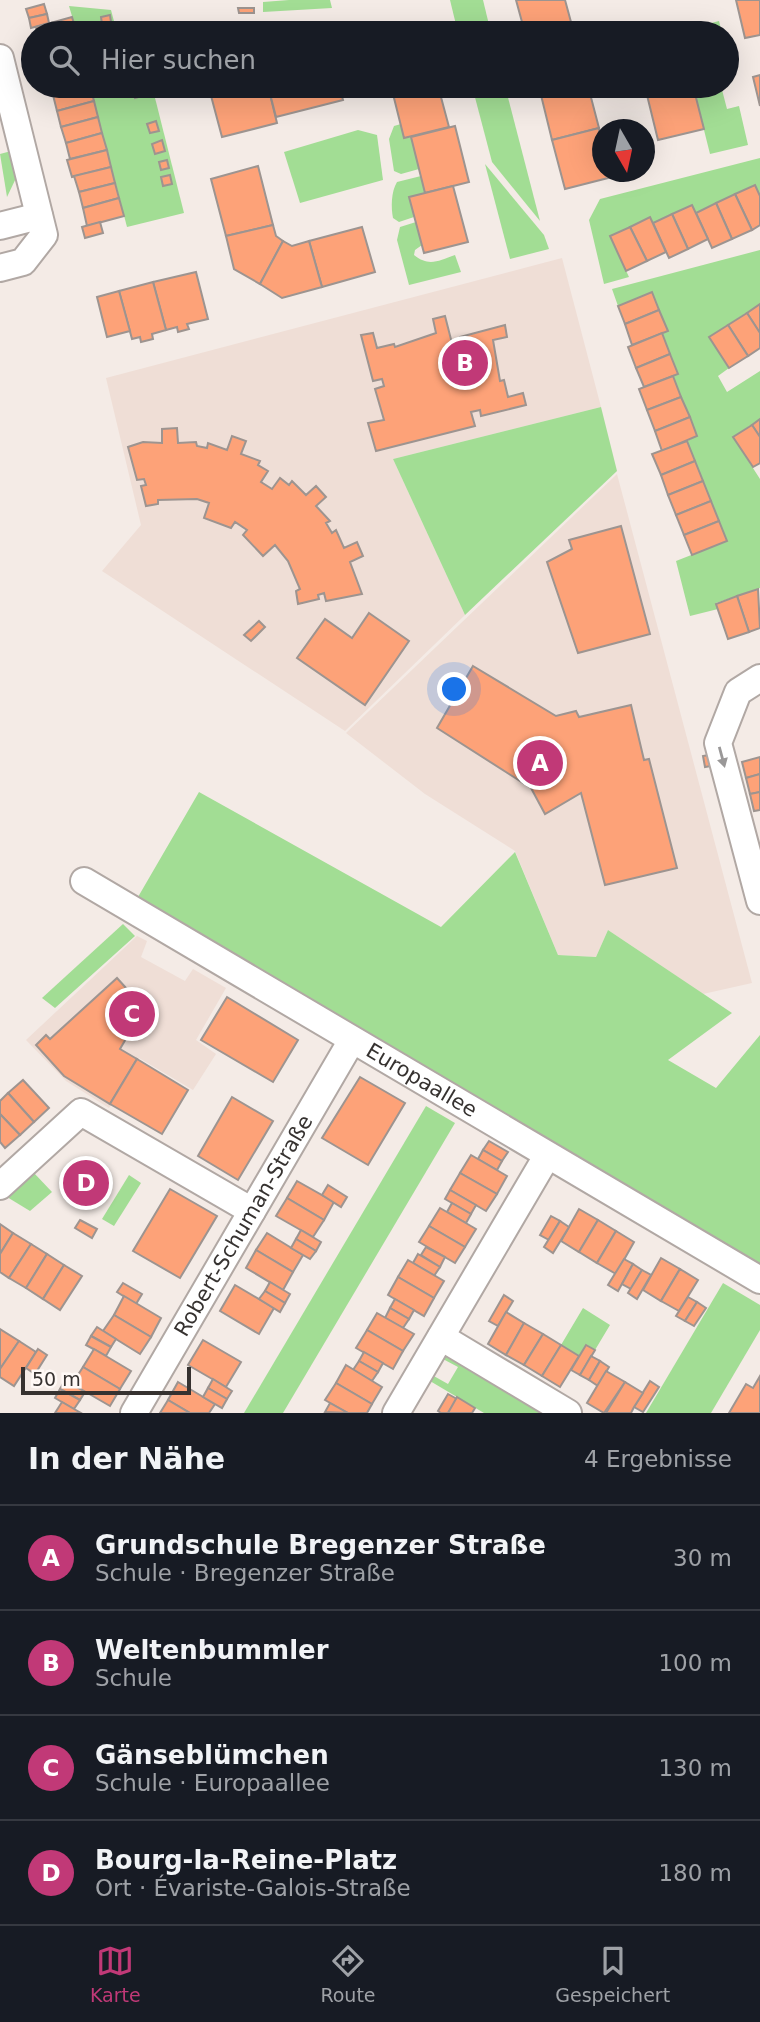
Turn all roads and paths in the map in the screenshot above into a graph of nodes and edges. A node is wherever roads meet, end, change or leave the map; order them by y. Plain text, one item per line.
1 (0, 58) edge
2 (39, 216) junction
3 (0, 226) edge
4 (12, 265) edge
5 (760, 678) edge
6 (84, 881) dead end
7 (760, 901) edge
8 (352, 1040) junction
9 (547, 1156) junction
10 (0, 1186) edge
11 (252, 1211) junction
12 (760, 1280) edge
13 (441, 1337) junction
14 (134, 1413) edge
15 (396, 1413) edge
16 (568, 1413) edge

1 - 2 street
2 - 3 street
2 - 4 street
5 -> 7 street
6 - 8 street, Europaallee
8 - 9 street, Europaallee
8 - 11 street, Robert-Schuman-Straße
9 - 12 street, Europaallee
9 - 13 street
10 - 11 street
11 - 14 street, Robert-Schuman-Straße
13 - 15 street
13 - 16 street

